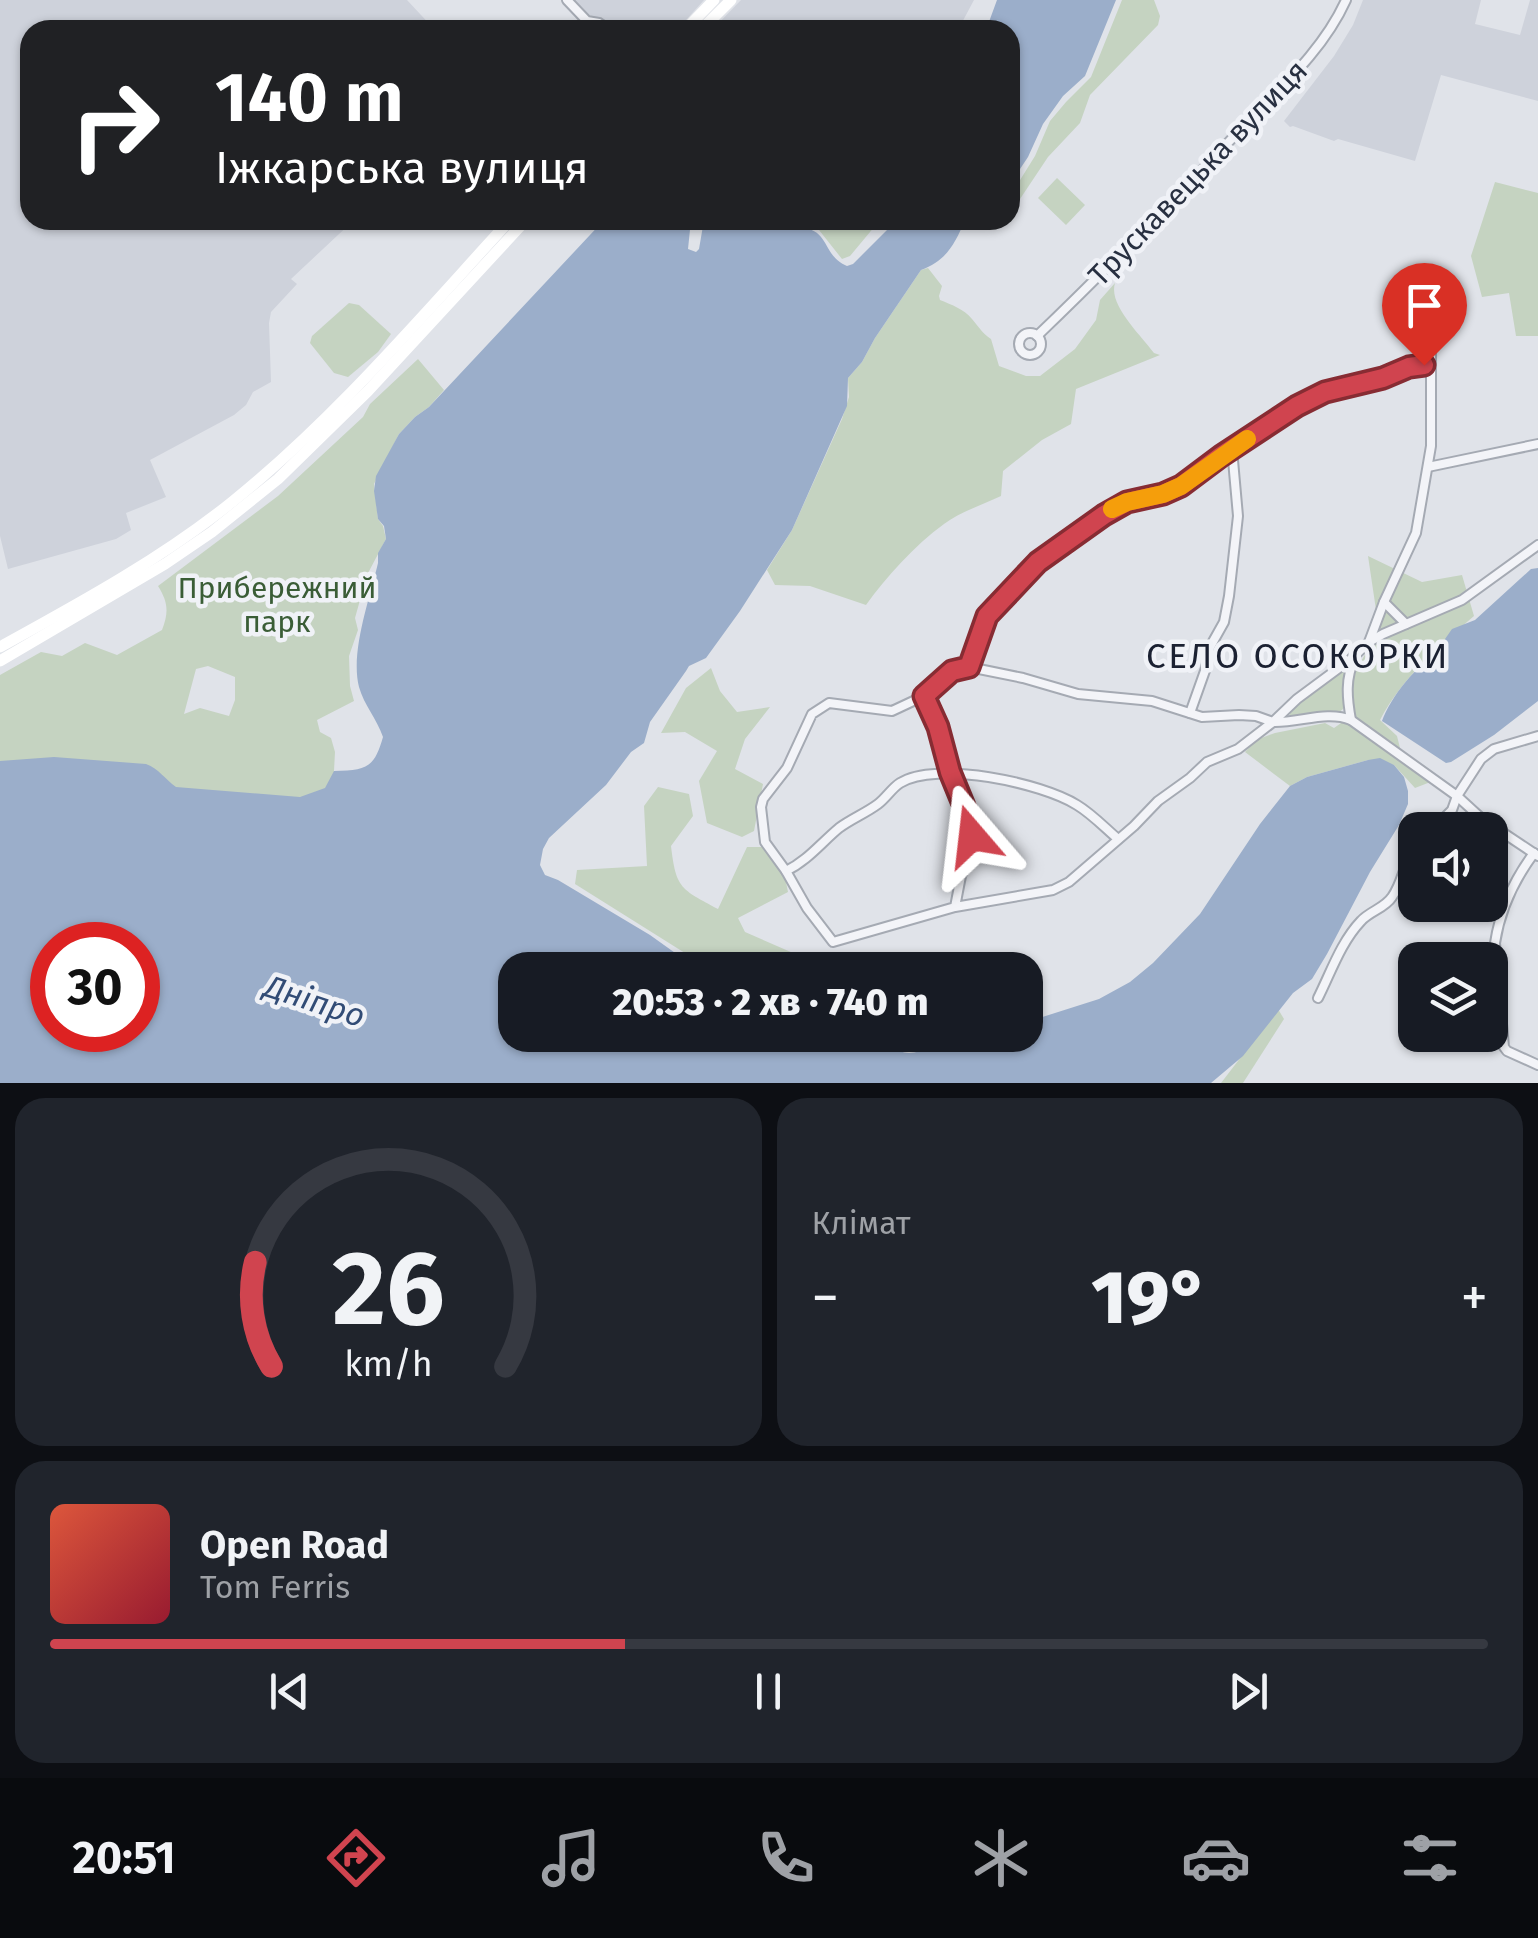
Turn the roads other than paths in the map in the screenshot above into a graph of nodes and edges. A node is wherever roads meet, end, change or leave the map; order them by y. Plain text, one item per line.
1 (568, 0) edge
2 (714, 0) edge
3 (731, 0) edge
4 (1346, 0) edge
5 (586, 20) edge
6 (695, 20) edge
7 (712, 20) edge
8 (501, 230) edge
9 (517, 230) edge
10 (1038, 336) dead end
11 (1431, 352) dead end
12 (1430, 364) junction
13 (1538, 444) edge
14 (1232, 449) junction
15 (1428, 467) junction
16 (1538, 545) edge
17 (1384, 602) junction
18 (1406, 624) junction
19 (1369, 642) junction
20 (0, 648) edge
21 (1358, 654) junction
22 (0, 661) edge
23 (969, 667) junction
24 (924, 696) junction
25 (1190, 713) junction
26 (1351, 720) junction
27 (1273, 722) junction
28 (1538, 736) edge
29 (950, 772) junction
30 (1457, 796) junction
31 (1450, 812) edge
32 (1118, 838) junction
33 (1536, 855) edge
34 (786, 871) junction
35 (1398, 888) edge
36 (955, 907) junction
37 (1318, 998) dead end
38 (1538, 1066) edge

1 - 5 street
2 - 6 main road
3 - 7 main road
4 - 10 street, Трускавецька вулиця
8 - 20 main road
9 - 22 main road
11 - 12 street
12 - 14 street
12 - 15 street
13 - 15 street
14 - 23 street
14 - 25 street
15 - 17 street
16 - 18 street
17 - 18 street
17 - 19 street
18 - 19 street
19 - 21 street
21 - 26 street
21 - 27 street
23 - 24 street
23 - 25 street
24 - 29 street
24 - 34 street
25 - 27 street
26 - 27 street
26 - 30 street
27 - 32 street
28 - 30 street
29 - 32 street
29 - 34 street
29 - 36 street
30 - 31 street
30 - 33 street
32 - 36 street
33 - 38 street
34 - 36 street
35 - 37 street

